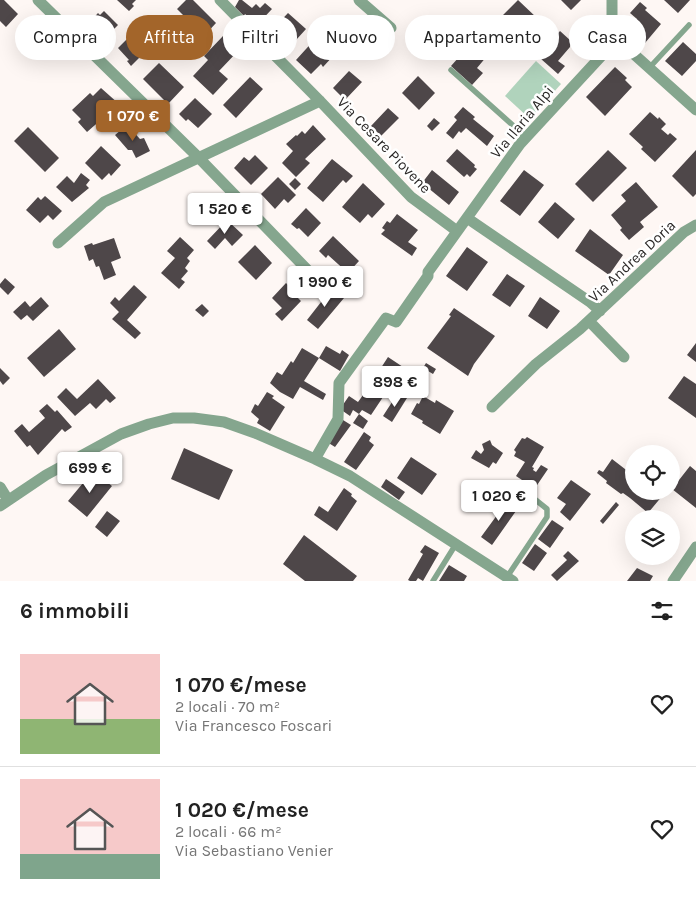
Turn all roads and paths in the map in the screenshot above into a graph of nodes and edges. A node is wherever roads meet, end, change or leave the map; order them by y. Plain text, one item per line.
1 (38, 0) edge
2 (220, 0) edge
3 (359, 0) edge
4 (612, 0) edge
5 (376, 15) edge
6 (612, 15) edge
7 (689, 25) dead end
8 (598, 60) edge
9 (642, 60) edge
10 (650, 67) junction
11 (451, 70) dead end
12 (320, 101) junction
13 (696, 110) edge
14 (526, 138) junction
15 (199, 158) junction
16 (467, 218) junction
17 (696, 225) edge
18 (458, 231) junction
19 (58, 243) dead end
20 (323, 286) dead end
21 (600, 311) junction
22 (588, 321) junction
23 (624, 357) dead end
24 (492, 407) dead end
25 (315, 458) junction
26 (0, 487) edge
27 (532, 497) dead end
28 (4, 503) edge
29 (456, 544) junction
30 (696, 547) edge
31 (510, 579) edge
32 (433, 581) edge
33 (672, 581) edge

1 - 15 street
2 - 12 street, Via Cesare Piovene
3 - 5 street
4 - 6 street
7 - 10 lane
8 - 14 street, Via Ilaria Alpi
9 - 10 street
10 - 13 street
11 - 14 lane
12 - 15 street
12 - 18 street, Via Cesare Piovene
14 - 16 street, Via Ilaria Alpi
15 - 19 street
15 - 20 street
16 - 18 street, Via Ilaria Alpi
16 - 21 street
17 - 21 street, Via Andrea Doria
18 - 25 street
21 - 22 street, Via Andrea Doria
22 - 23 street, Via Andrea Doria
22 - 24 street, Via Andrea Doria
25 - 28 street
25 - 29 street
26 - 28 street
27 - 31 lane
29 - 31 street
29 - 32 lane
30 - 33 street

